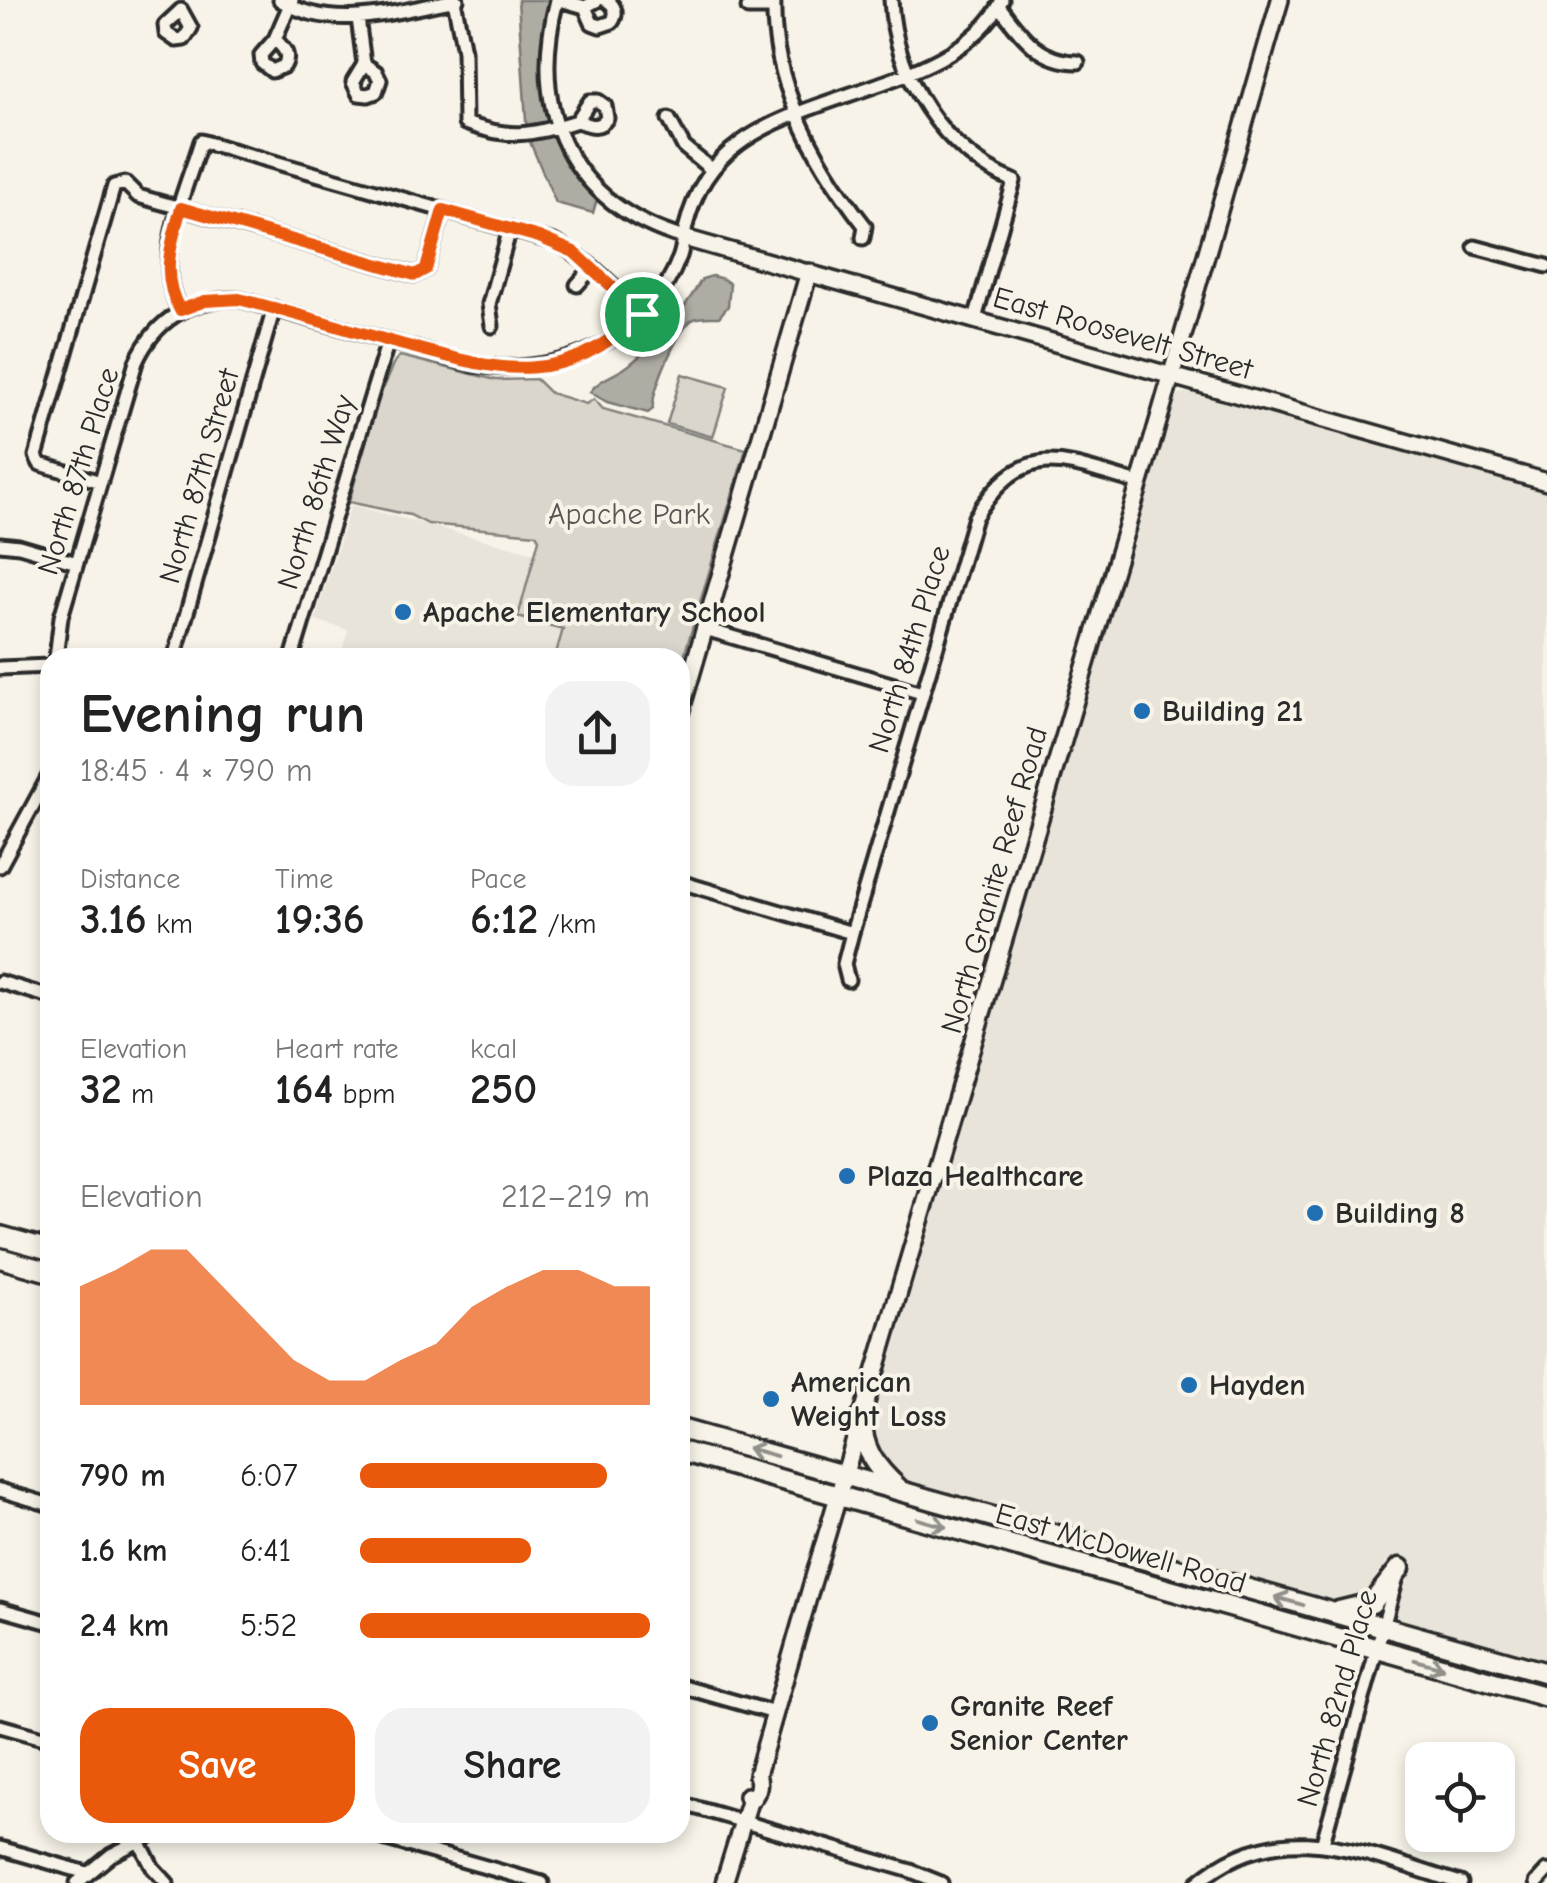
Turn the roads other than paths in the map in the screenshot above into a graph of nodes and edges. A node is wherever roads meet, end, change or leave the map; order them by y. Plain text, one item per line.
1 (455, 0) edge
2 (559, 0) edge
3 (598, 0) edge
4 (606, 0) edge
5 (892, 0) edge
6 (1280, 0) edge
7 (287, 2) edge
8 (1000, 3) edge
9 (773, 4) edge
10 (585, 8) junction
11 (748, 8) dead end
12 (358, 18) junction
13 (275, 39) dead end
14 (1078, 62) dead end
15 (364, 64) dead end
16 (910, 70) junction
17 (798, 115) junction
18 (670, 119) dead end
19 (577, 121) dead end
20 (556, 127) junction
21 (712, 170) junction
22 (181, 208) junction
23 (443, 210) junction
24 (510, 230) junction
25 (684, 238) junction
26 (863, 238) dead end
27 (1475, 246) dead end
28 (594, 266) junction
29 (1547, 266) edge
30 (809, 272) junction
31 (577, 284) dead end
32 (274, 308) junction
33 (180, 310) junction
34 (642, 314) junction
35 (975, 320) junction
36 (492, 326) dead end
37 (388, 340) junction
38 (1170, 375) junction
39 (101, 482) junction
40 (1547, 482) edge
41 (1139, 483) junction
42 (0, 544) edge
43 (77, 562) junction
44 (705, 629) junction
45 (57, 648) edge
46 (177, 648) edge
47 (295, 648) edge
48 (40, 666) edge
49 (0, 668) edge
50 (690, 679) edge
51 (922, 692) junction
52 (40, 790) edge
53 (6, 844) edge
54 (0, 866) edge
55 (690, 885) edge
56 (852, 932) junction
57 (848, 980) dead end
58 (0, 982) edge
59 (40, 994) edge
60 (0, 1236) edge
61 (40, 1247) edge
62 (0, 1258) edge
63 (40, 1269) edge
64 (862, 1416) junction
65 (690, 1432) edge
66 (690, 1453) edge
67 (844, 1476) junction
68 (0, 1490) edge
69 (902, 1492) junction
70 (838, 1496) junction
71 (40, 1502) edge
72 (1103, 1548) junction
73 (1400, 1568) joint
74 (1097, 1570) junction
75 (0, 1608) edge
76 (1331, 1612) junction
77 (40, 1620) edge
78 (1382, 1627) junction
79 (1376, 1649) junction
80 (1464, 1650) junction
81 (1547, 1663) edge
82 (1547, 1673) edge
83 (690, 1689) edge
84 (1547, 1697) edge
85 (775, 1713) junction
86 (0, 1726) edge
87 (40, 1737) edge
88 (690, 1806) edge
89 (743, 1822) junction
90 (1323, 1842) junction
91 (135, 1843) edge
92 (140, 1843) edge
93 (401, 1843) edge
94 (0, 1848) edge
95 (1547, 1871) edge
96 (87, 1873) junction
97 (77, 1883) edge
98 (168, 1883) edge
99 (542, 1883) edge
100 (724, 1883) edge
101 (941, 1883) edge
102 (1197, 1883) edge
103 (1461, 1883) edge
104 (1536, 1883) edge

1 - 12 street
1 - 20 street
2 - 10 street
2 - 20 street
3 - 10 street
4 - 10 street
5 - 16 street
6 - 38 street, North Granite Reef Road
7 - 12 street
7 - 13 street
8 - 14 street
8 - 16 street
9 - 11 street
9 - 17 street
12 - 15 street
16 - 17 street
16 - 35 street
17 - 21 street
17 - 26 street
18 - 21 street
19 - 20 street
20 - 25 street
21 - 25 street
22 - 23 street
22 - 23 street
22 - 33 street
22 - 39 street
23 - 24 street
24 - 28 street
24 - 36 street
25 - 30 street, East Roosevelt Street
25 - 34 street
27 - 29 street
28 - 31 street
28 - 34 street
30 - 35 street, East Roosevelt Street
30 - 44 street
32 - 33 street
32 - 37 street
32 - 46 street, North 87th Street
33 - 39 street, North 87th Place
34 - 37 street
35 - 38 street, East Roosevelt Street
37 - 47 street, North 86th Way
38 - 40 street, East Roosevelt Street
38 - 41 street, North Granite Reef Road
39 - 43 street, North 87th Place
41 - 51 street, North 84th Place
41 - 64 street, North Granite Reef Road
42 - 43 street
43 - 45 street, North 87th Place
44 - 50 street
44 - 51 street
48 - 49 street
51 - 56 street, North 84th Place
52 - 53 street
53 - 54 street
55 - 56 street
56 - 57 street, North 84th Place
58 - 59 street
60 - 61 main road
62 - 63 main road
64 - 67 street, North Granite Reef Road
64 - 69 main road
67 -> 65 main road, East McDowell Road
66 - 70 main road, East McDowell Road
67 - 69 main road, East McDowell Road
67 - 70 street, North Granite Reef Road
68 - 71 street
69 - 72 main road, East McDowell Road
70 -> 74 main road, East McDowell Road
70 - 85 street, North Granite Reef Road
72 - 74 main road
76 -> 72 main road, East McDowell Road
73 - 76 main road
73 - 78 street, North 82nd Place
74 - 79 main road, East McDowell Road
75 - 77 street
76 - 78 main road, East McDowell Road
78 - 79 street, North 82nd Place
78 - 80 main road, East McDowell Road
79 -> 84 main road, East McDowell Road
79 - 90 street, North 82nd Place
80 - 81 main road
80 - 82 main road, East McDowell Road
83 - 85 street
85 - 89 street, North Granite Reef Road
86 - 87 street
88 - 89 street
89 - 100 street, North Granite Reef Road
89 - 101 street
90 - 102 street
90 - 103 street
91 - 96 street
92 - 98 street
93 - 99 street
94 - 96 street
95 - 104 street
96 - 97 street

